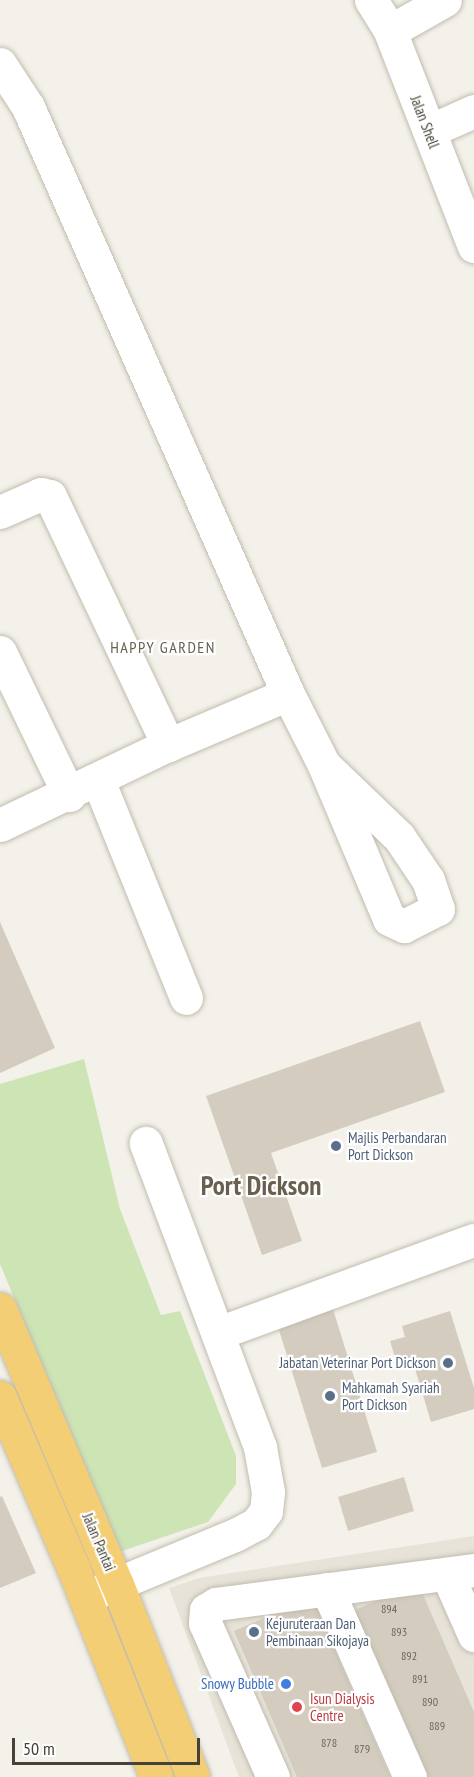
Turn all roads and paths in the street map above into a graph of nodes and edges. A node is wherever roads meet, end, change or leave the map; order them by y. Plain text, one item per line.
1 (371, 0) edge
2 (445, 0) edge
3 (390, 32) junction
4 (0, 64) edge
5 (474, 111) edge
6 (429, 131) junction
7 (474, 246) edge
8 (0, 512) edge
9 (0, 652) edge
10 (288, 694) junction
11 (168, 745) junction
12 (324, 765) dead end
13 (98, 780) junction
14 (69, 795) junction
15 (0, 825) edge
16 (186, 998) dead end
17 (146, 1143) dead end
18 (474, 1240) edge
19 (0, 1309) edge
20 (218, 1333) junction
21 (0, 1397) edge
22 (461, 1572) edge
23 (117, 1584) junction
24 (327, 1589) junction
25 (85, 1597) junction
26 (474, 1635) edge
27 (156, 1777) edge
28 (193, 1777) edge
29 (273, 1777) edge
30 (410, 1777) edge

1 - 3 street, Jalan Shell
2 - 3 street
3 - 6 street, Jalan Shell
4 - 10 street
5 - 6 street
6 - 7 street, Jalan Shell
8 - 11 street
9 - 14 street
10 - 11 street
10 - 12 street
11 - 13 street
13 - 14 street
13 - 16 street
14 - 15 street
17 - 20 street
18 - 20 street
19 - 23 highway, Jalan Pantai
20 - 23 street
21 - 25 highway
22 - 24 street
22 - 26 street
23 - 25 street
23 - 28 highway, Jalan Pantai
24 - 29 street
24 - 30 street
25 - 27 highway

